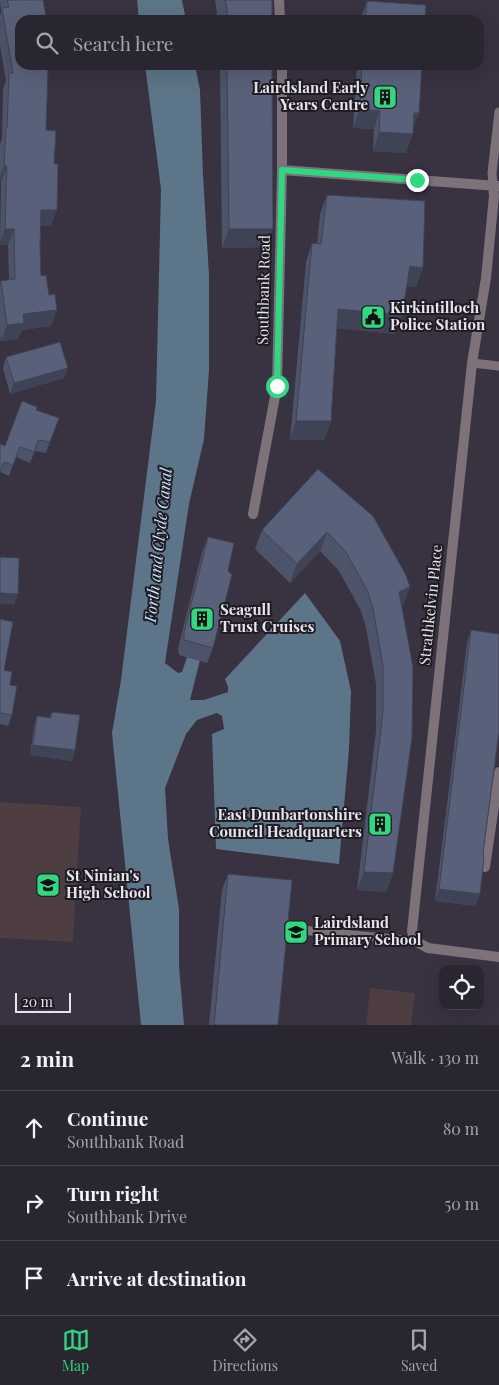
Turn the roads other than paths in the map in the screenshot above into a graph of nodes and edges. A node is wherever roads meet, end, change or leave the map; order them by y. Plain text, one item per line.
1 (279, 0) edge
2 (280, 15) edge
3 (282, 70) edge
4 (499, 112) edge
5 (498, 135) edge
6 (282, 170) junction
7 (496, 186) edge
8 (472, 363) junction
9 (499, 366) edge
10 (253, 514) dead end
11 (499, 772) edge
12 (485, 866) edge
13 (301, 930) dead end
14 (415, 942) junction
15 (499, 958) edge

1 - 2 street
3 - 6 street, Southbank Road
4 - 5 lane
5 - 7 lane
6 - 7 street
6 - 10 street, Southbank Road
7 - 8 street, Strathkelvin Place
8 - 9 lane
8 - 14 street, Strathkelvin Place
11 - 12 street
13 - 14 lane
14 - 15 street

